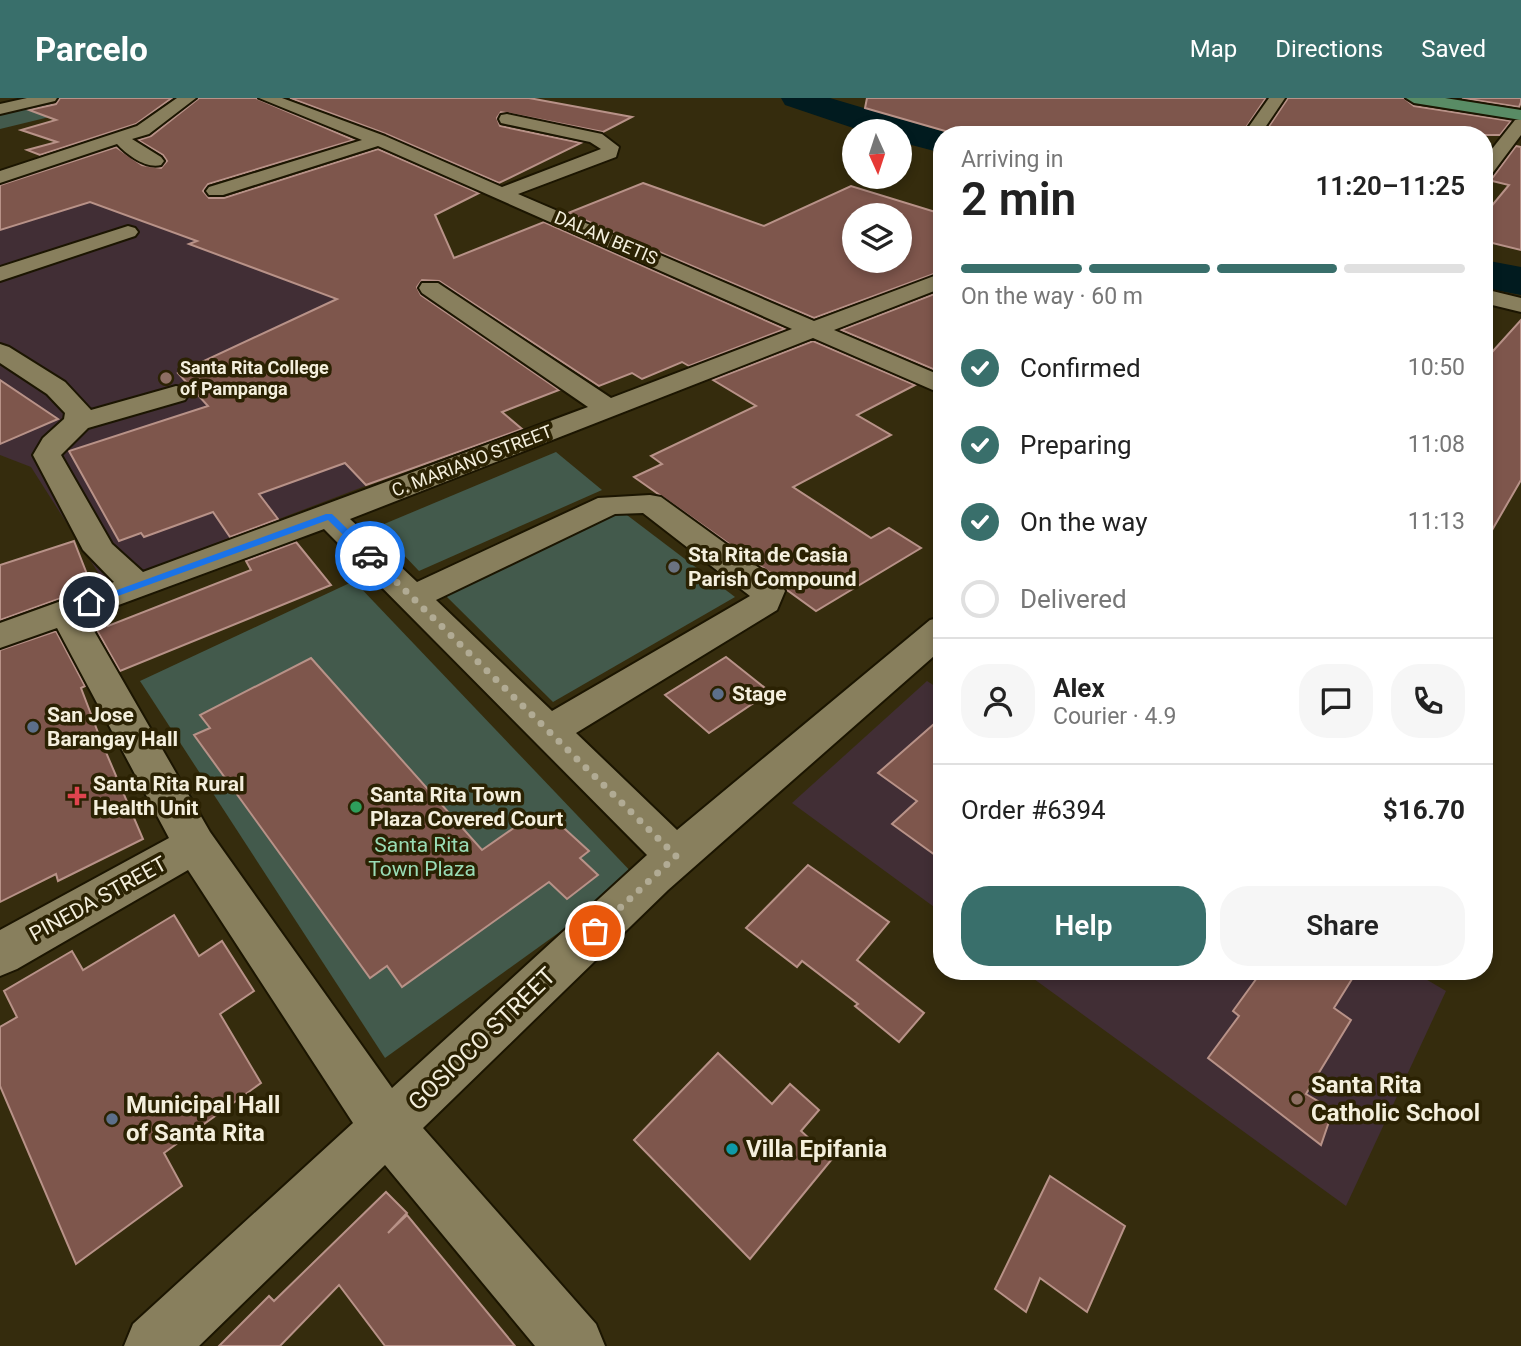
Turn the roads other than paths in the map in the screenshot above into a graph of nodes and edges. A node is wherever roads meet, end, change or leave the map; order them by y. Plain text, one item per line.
1 (188, 98) edge
2 (267, 98) edge
3 (1277, 98) edge
4 (1414, 98) edge
5 (39, 99) edge
6 (0, 109) edge
7 (1521, 116) edge
8 (508, 119) dead end
9 (1521, 124) edge
10 (1257, 126) edge
11 (120, 138) junction
12 (379, 140) junction
13 (1493, 159) edge
14 (155, 161) dead end
15 (0, 177) edge
16 (216, 191) dead end
17 (502, 193) junction
18 (128, 232) dead end
19 (0, 274) edge
20 (933, 283) edge
21 (430, 288) dead end
22 (1493, 298) edge
23 (1521, 305) edge
24 (814, 327) junction
25 (0, 352) edge
26 (933, 382) edge
27 (176, 394) dead end
28 (608, 408) junction
29 (78, 422) junction
30 (329, 516) junction
31 (138, 585) junction
32 (412, 598) junction
33 (65, 611) junction
34 (0, 636) edge
35 (933, 637) edge
36 (548, 731) junction
37 (195, 845) junction
38 (676, 856) junction
39 (0, 954) edge
40 (388, 1128) junction
41 (155, 1346) edge
42 (574, 1346) edge

1 - 11 street
2 - 12 street, DALAN BETIS
3 - 10 street
4 - 7 main road
5 - 6 street
8 - 17 street
9 - 13 street
11 - 14 street
11 - 15 street
12 - 16 street
12 - 17 street, DALAN BETIS
17 - 24 street, DALAN BETIS
18 - 19 street
20 - 24 street, C. MARIANO STREET
21 - 28 street
22 - 23 street
24 - 26 street, DALAN BETIS
24 - 28 street, C. MARIANO STREET
25 - 29 street
27 - 29 street
28 - 30 street, C. MARIANO STREET
29 - 31 street
30 - 31 street, C. MARIANO STREET
30 - 32 street
31 - 33 street, C. MARIANO STREET
32 - 36 street
32 - 36 street
33 - 34 street, C. MARIANO STREET
33 - 37 street
35 - 38 street, GOSIOCO STREET
36 - 38 street
37 - 39 street, PINEDA STREET
37 - 40 street
38 - 40 street, GOSIOCO STREET
40 - 41 street, GOSIOCO STREET
40 - 42 street

